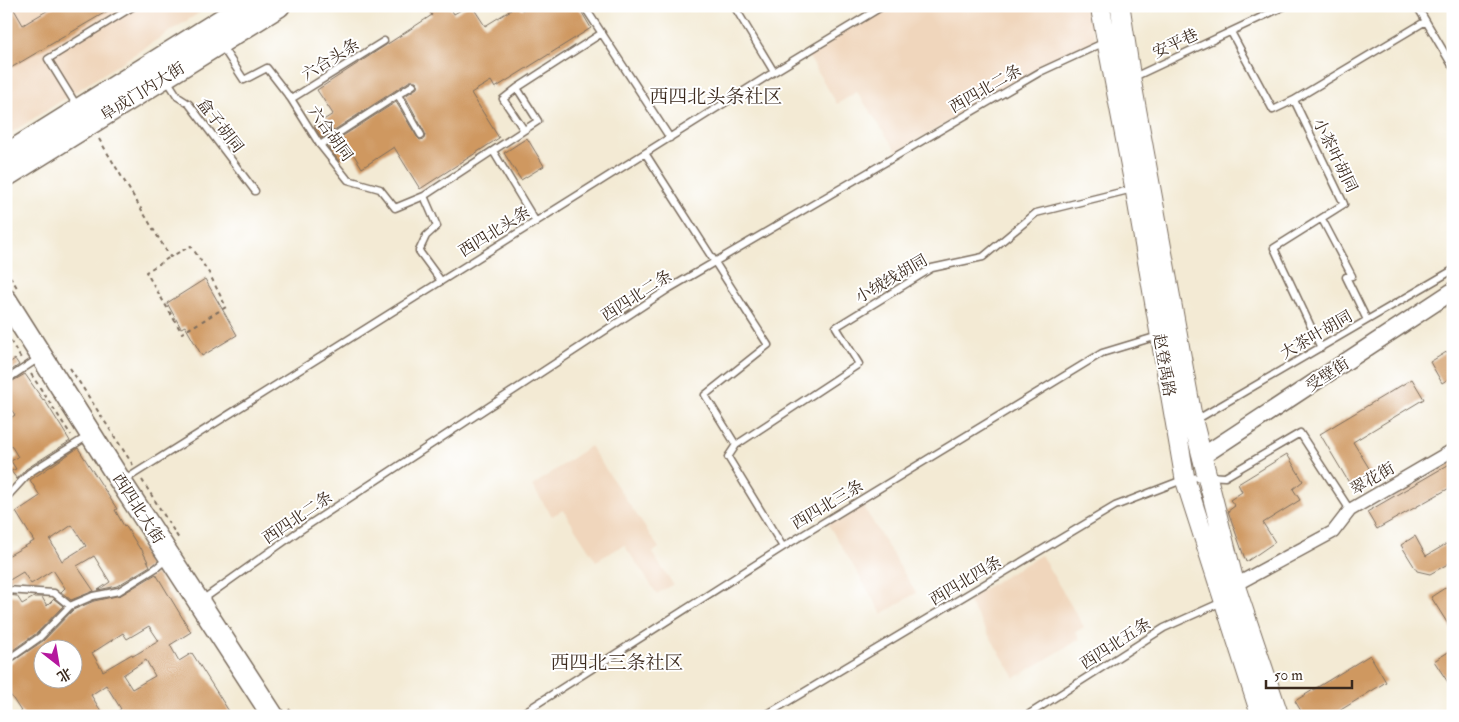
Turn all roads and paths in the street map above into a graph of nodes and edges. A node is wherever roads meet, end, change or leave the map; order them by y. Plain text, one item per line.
1 (134, 6) edge
2 (244, 6) edge
3 (279, 6) edge
4 (584, 6) edge
5 (734, 6) edge
6 (883, 6) edge
7 (1100, 6) edge
8 (1120, 6) edge
9 (1285, 6) edge
10 (1417, 6) edge
11 (1426, 21) junction
12 (1231, 32) junction
13 (602, 33) junction
14 (384, 41) dead end
15 (1107, 41) junction
16 (220, 43) junction
17 (1453, 67) edge
18 (774, 72) junction
19 (165, 77) junction
20 (1131, 79) junction
21 (413, 85) dead end
22 (517, 88) junction
23 (398, 95) junction
24 (290, 99) junction
25 (1294, 100) junction
26 (84, 117) junction
27 (524, 130) junction
28 (421, 135) dead end
29 (670, 138) junction
30 (320, 145) junction
31 (493, 150) junction
32 (645, 154) junction
33 (6, 155) edge
34 (6, 176) edge
35 (1135, 188) junction
36 (255, 191) dead end
37 (424, 196) junction
38 (1322, 219) junction
39 (536, 222) junction
40 (170, 257) junction
41 (716, 262) junction
42 (6, 270) edge
43 (1453, 270) edge
44 (441, 281) junction
45 (1453, 291) edge
46 (14, 297) edge
47 (1368, 320) junction
48 (1159, 336) junction
49 (1321, 348) junction
50 (42, 356) junction
51 (69, 367) dead end
52 (6, 380) edge
53 (1193, 422) junction
54 (91, 434) junction
55 (736, 445) junction
56 (1453, 450) edge
57 (1202, 457) junction
58 (1206, 476) junction
59 (129, 477) junction
60 (1186, 479) junction
61 (6, 498) edge
62 (1350, 510) junction
63 (783, 547) junction
64 (176, 550) junction
65 (1235, 585) junction
66 (6, 590) edge
67 (198, 602) junction
68 (1223, 602) junction
69 (70, 606) junction
70 (6, 662) edge
71 (280, 712) edge
72 (293, 716) edge
73 (518, 716) edge
74 (764, 716) edge
75 (1026, 716) edge
76 (1261, 716) edge
77 (1280, 716) edge

1 - 26 lane
2 - 26 main road, 阜成门内大街
3 - 16 main road, 阜成门内大街
4 - 13 lane
5 - 18 lane
6 - 18 lane, 西四北头条
7 - 15 main road, 赵登禹路
8 - 20 main road, 赵登禹路
9 - 12 lane, 安平巷
10 - 11 lane
11 - 17 lane
11 - 25 lane
12 - 20 lane, 安平巷
12 - 25 lane
13 - 22 lane
13 - 29 lane
14 - 24 lane, 六合头条
15 - 35 main road, 赵登禹路
15 - 41 lane, 西四北二条
16 - 19 main road, 阜成门内大街
16 - 24 lane, 六合胡同
18 - 29 lane, 西四北头条
19 - 26 main road, 阜成门内大街
19 - 36 lane, 盒子胡同
20 - 53 main road, 赵登禹路
21 - 23 lane
22 - 27 lane
22 - 27 lane, 六合胡同
23 - 28 lane
23 - 30 lane
24 - 30 lane, 六合胡同
25 - 38 lane, 小茶叶胡同
26 - 33 main road, 阜成门内大街
26 - 34 main road, 阜成门内大街
26 - 40 path
27 - 31 lane, 六合胡同
29 - 32 lane, 西四北头条
30 - 37 lane, 六合胡同
31 - 37 lane, 六合胡同
31 - 39 lane
32 - 39 lane, 西四北头条
32 - 41 lane
35 - 48 main road, 赵登禹路
35 - 55 lane, 小绒线胡同
37 - 44 lane
38 - 47 lane
38 - 49 lane, 小茶叶胡同
39 - 44 lane, 西四北头条
40 - 40 path
41 - 55 lane
41 - 67 lane, 西四北二条
42 - 46 path
43 - 47 lane, 大茶叶胡同
44 - 59 lane, 西四北头条
45 - 57 street, 受壁街
46 - 50 main road, 西四北大街
47 - 49 lane, 大茶叶胡同
48 - 60 main road, 赵登禹路
48 - 63 lane, 西四北三条
49 - 53 lane, 大茶叶胡同
50 - 52 lane
50 - 54 main road, 西四北大街
51 - 59 path
53 - 57 main road, 赵登禹路
54 - 59 main road, 西四北大街
54 - 61 lane
55 - 63 lane
56 - 62 street, 翠花街
57 - 58 main road, 赵登禹路
58 - 60 lane, 西四北四条
58 - 62 lane, 西四北四条
58 - 65 main road, 赵登禹路
59 - 64 main road, 西四北大街
59 - 64 path
60 - 68 main road, 赵登禹路
60 - 74 lane, 西四北四条
62 - 65 street, 翠花街
63 - 73 lane, 西四北三条
64 - 67 main road, 西四北大街
64 - 69 lane
65 - 77 main road, 赵登禹路
66 - 69 lane
67 - 71 main road, 西四北大街
68 - 75 lane, 西四北五条
68 - 76 main road, 赵登禹路
69 - 70 lane
71 - 72 path

